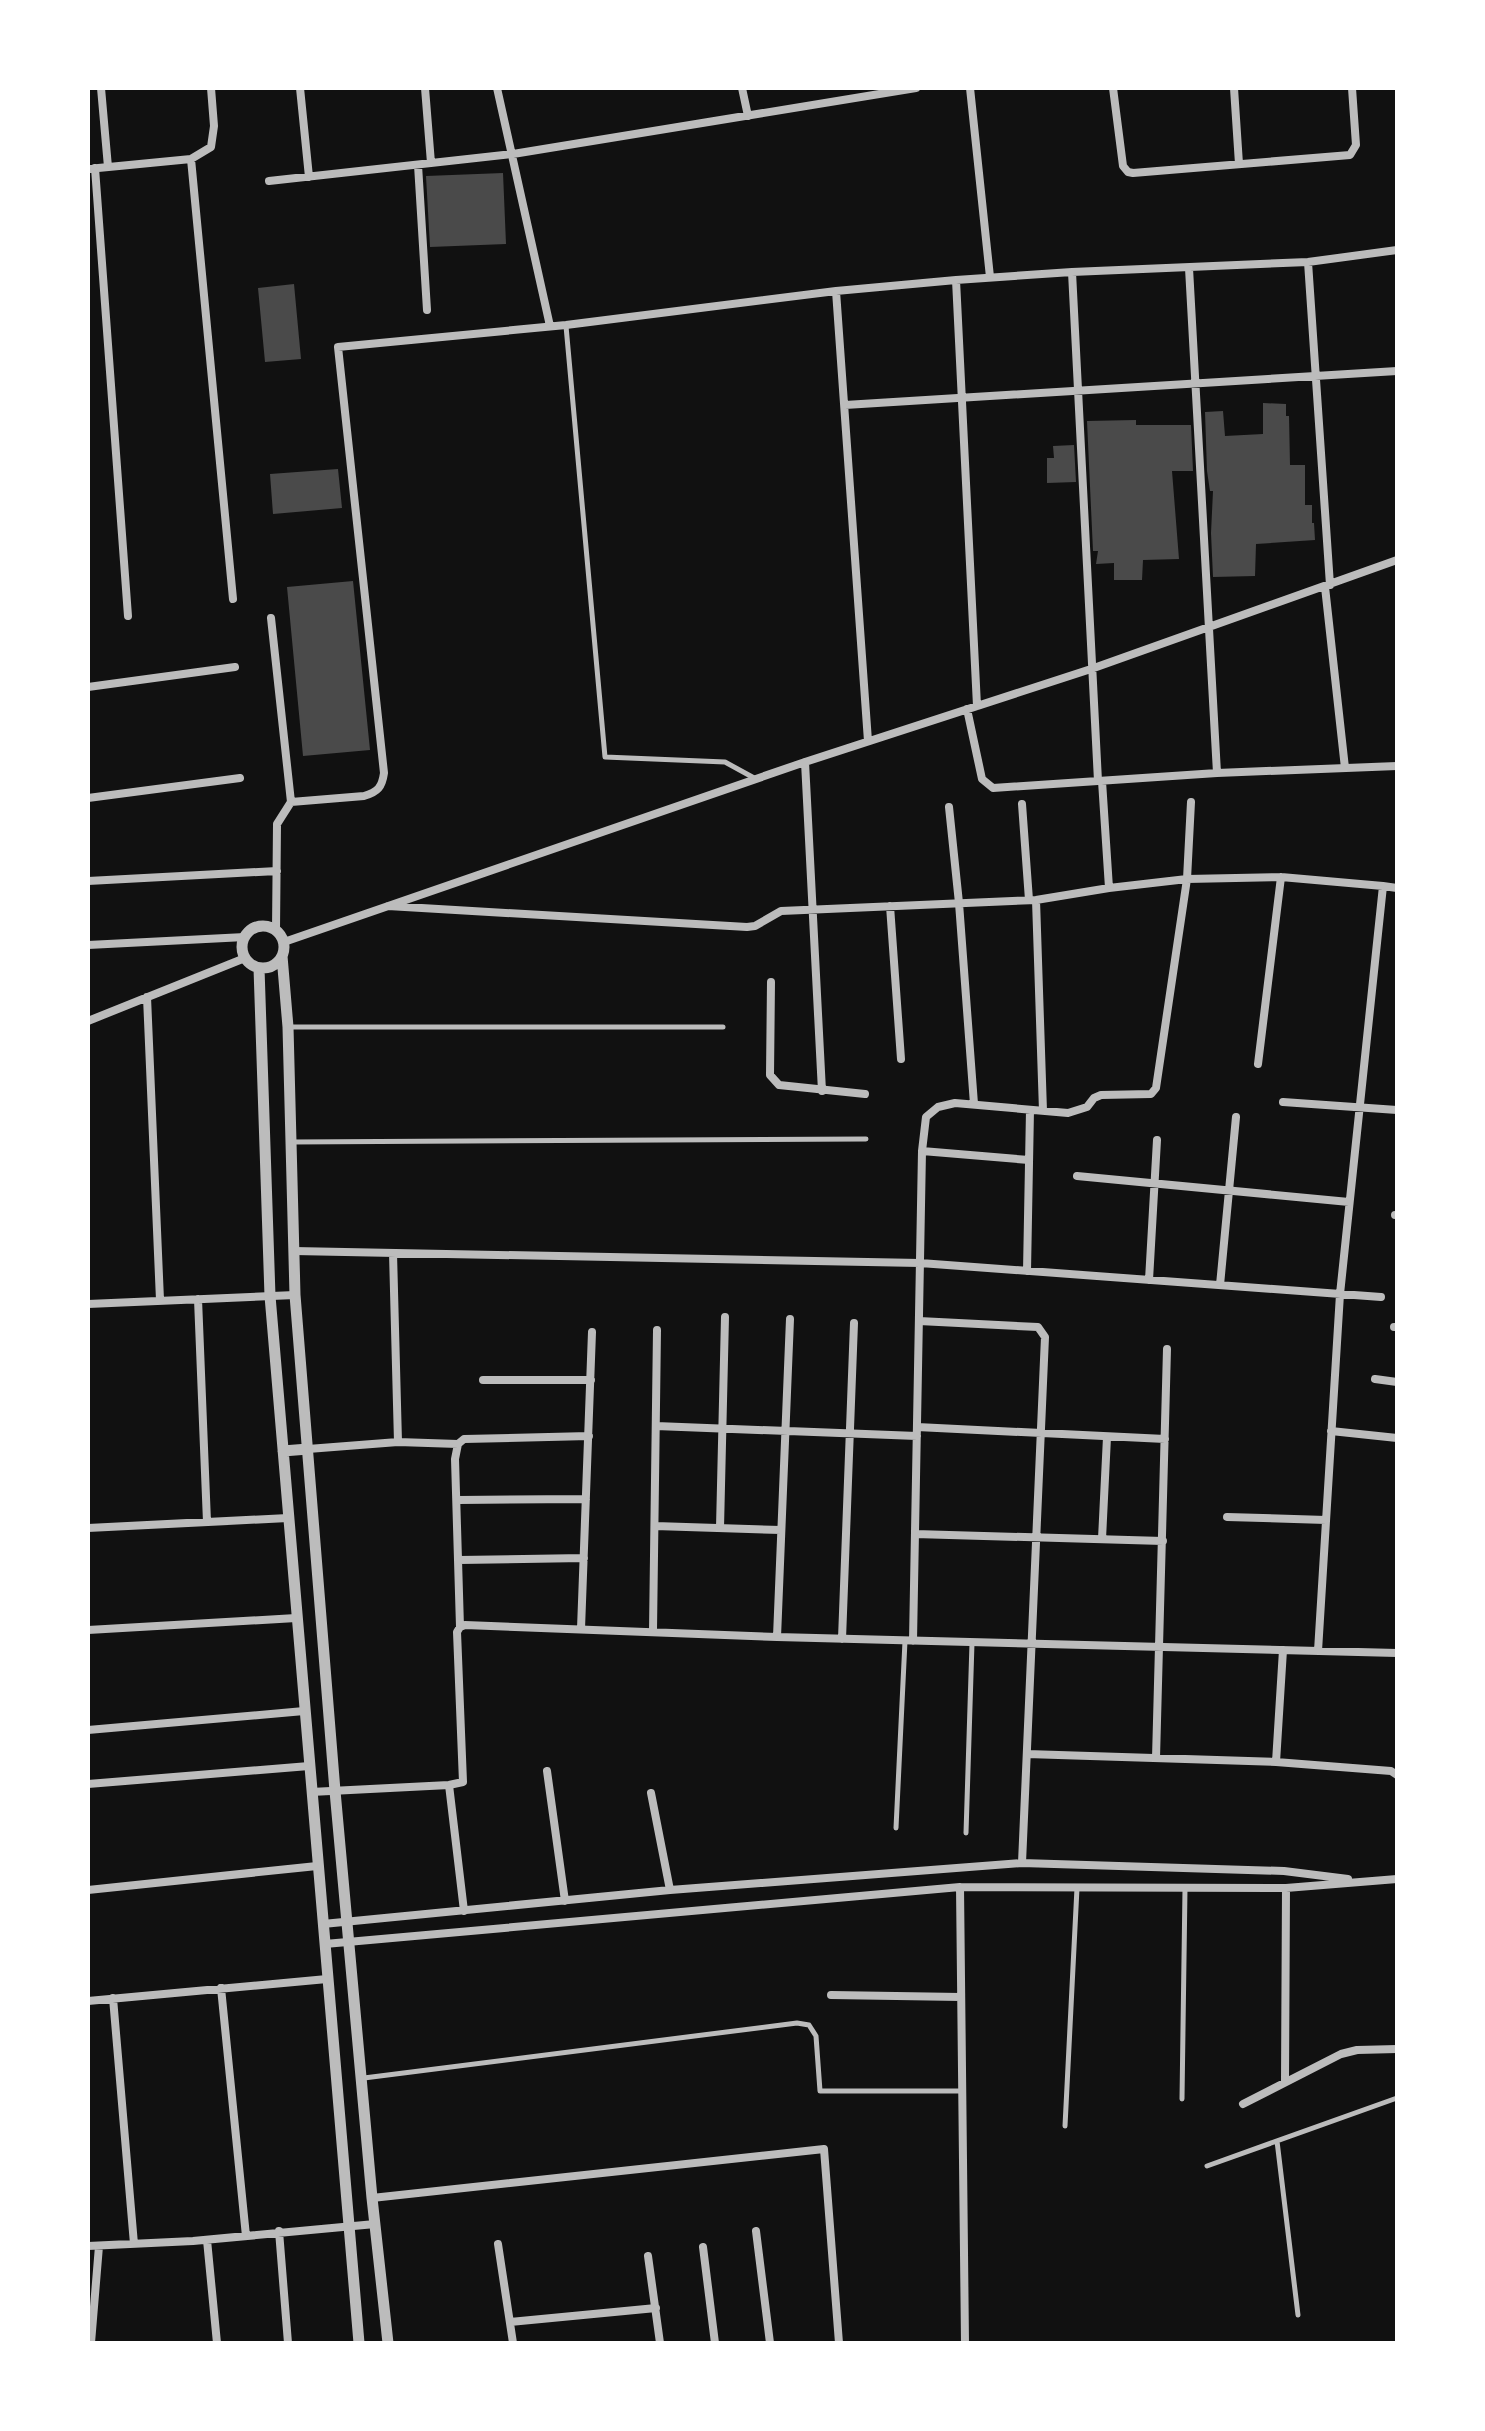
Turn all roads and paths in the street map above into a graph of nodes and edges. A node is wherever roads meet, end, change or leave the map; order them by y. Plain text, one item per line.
1 (101, 88) edge
2 (211, 88) edge
3 (300, 88) edge
4 (425, 88) edge
5 (497, 88) edge
6 (742, 88) edge
7 (916, 88) edge
8 (970, 88) edge
9 (1113, 88) edge
10 (1234, 88) edge
11 (1352, 88) edge
12 (748, 116) junction
13 (513, 154) junction
14 (191, 159) junction
15 (431, 163) junction
16 (1239, 164) junction
17 (418, 165) junction
18 (108, 167) junction
19 (91, 168) edge
20 (309, 177) junction
21 (269, 181) dead end
22 (1397, 250) edge
23 (1308, 262) junction
24 (1189, 268) junction
25 (1072, 272) junction
26 (990, 277) junction
27 (956, 280) junction
28 (836, 291) junction
29 (427, 310) dead end
30 (566, 325) junction
31 (550, 326) junction
32 (1397, 371) edge
33 (1316, 376) junction
34 (1195, 385) junction
35 (1077, 392) junction
36 (962, 398) junction
37 (845, 405) junction
38 (1397, 560) edge
39 (1328, 586) junction
40 (233, 599) dead end
41 (128, 616) dead end
42 (271, 618) dead end
43 (1208, 627) junction
44 (235, 667) dead end
45 (1091, 669) junction
46 (88, 687) edge
47 (977, 706) junction
48 (967, 709) junction
49 (868, 741) junction
50 (805, 762) junction
51 (1397, 766) edge
52 (1345, 768) junction
53 (1217, 773) junction
54 (240, 778) dead end
55 (756, 779) junction
56 (1100, 781) junction
57 (88, 798) edge
58 (291, 802) junction
59 (1191, 802) dead end
60 (1022, 804) dead end
61 (949, 807) dead end
62 (277, 871) junction
63 (1281, 877) junction
64 (1187, 879) junction
65 (88, 881) edge
66 (1383, 886) junction
67 (1109, 888) junction
68 (1397, 888) edge
69 (1032, 900) junction
70 (959, 903) junction
71 (388, 906) junction
72 (890, 906) junction
73 (813, 909) junction
74 (276, 930) junction
75 (245, 937) junction
76 (284, 942) junction
77 (88, 945) edge
78 (282, 956) junction
79 (245, 958) junction
80 (259, 968) junction
81 (771, 982) dead end
82 (147, 997) junction
83 (88, 1021) edge
84 (288, 1027) junction
85 (723, 1027) dead end
86 (901, 1059) dead end
87 (1258, 1064) dead end
88 (822, 1091) junction
89 (865, 1094) dead end
90 (1283, 1102) dead end
91 (974, 1104) junction
92 (1360, 1107) junction
93 (1030, 1110) junction
94 (1397, 1110) edge
95 (1043, 1111) junction
96 (1236, 1117) dead end
97 (866, 1139) dead end
98 (1157, 1140) dead end
99 (291, 1142) junction
100 (922, 1151) junction
101 (1029, 1160) junction
102 (1077, 1176) dead end
103 (1155, 1183) junction
104 (1231, 1190) junction
105 (1349, 1202) junction
106 (294, 1251) junction
107 (393, 1253) junction
108 (920, 1263) junction
109 (1027, 1271) junction
110 (1149, 1280) junction
111 (1220, 1285) junction
112 (1340, 1294) junction
113 (295, 1295) junction
114 (270, 1296) junction
115 (1381, 1297) dead end
116 (198, 1299) junction
117 (160, 1300) junction
118 (88, 1304) edge
119 (725, 1317) dead end
120 (790, 1319) dead end
121 (919, 1321) junction
122 (854, 1323) dead end
123 (657, 1330) dead end
124 (592, 1332) dead end
125 (1167, 1349) dead end
126 (1375, 1379) dead end
127 (483, 1380) dead end
128 (591, 1380) junction
129 (1397, 1382) edge
130 (656, 1426) junction
131 (723, 1428) junction
132 (785, 1431) junction
133 (1331, 1431) junction
134 (917, 1432) junction
135 (850, 1433) junction
136 (1042, 1434) junction
137 (589, 1436) junction
138 (1107, 1437) junction
139 (1397, 1438) edge
140 (1165, 1439) junction
141 (398, 1442) junction
142 (458, 1444) junction
143 (308, 1449) junction
144 (283, 1451) junction
145 (586, 1499) junction
146 (458, 1500) junction
147 (1227, 1517) dead end
148 (288, 1518) junction
149 (1326, 1520) junction
150 (207, 1522) junction
151 (655, 1526) junction
152 (88, 1528) edge
153 (720, 1528) junction
154 (781, 1530) junction
155 (915, 1534) junction
156 (1037, 1537) junction
157 (1102, 1539) junction
158 (1163, 1541) junction
159 (584, 1558) junction
160 (459, 1560) junction
161 (296, 1618) junction
162 (460, 1627) junction
163 (581, 1629) junction
164 (88, 1630) edge
165 (653, 1631) junction
166 (777, 1637) junction
167 (842, 1639) junction
168 (909, 1641) junction
169 (972, 1643) junction
170 (1031, 1644) junction
171 (1160, 1647) junction
172 (1283, 1650) junction
173 (1318, 1651) junction
174 (1397, 1653) edge
175 (304, 1711) junction
176 (88, 1730) edge
177 (1027, 1754) junction
178 (1156, 1758) junction
179 (1276, 1762) junction
180 (309, 1766) junction
181 (547, 1771) dead end
182 (1397, 1774) edge
183 (88, 1784) edge
184 (449, 1785) junction
185 (335, 1791) junction
186 (311, 1792) junction
187 (651, 1793) dead end
188 (896, 1828) dead end
189 (966, 1833) dead end
190 (1022, 1863) junction
191 (317, 1866) junction
192 (1397, 1879) edge
193 (1365, 1881) junction
194 (960, 1887) junction
195 (1077, 1887) junction
196 (1286, 1888) junction
197 (1185, 1889) junction
198 (88, 1890) edge
199 (670, 1890) junction
200 (565, 1901) junction
201 (464, 1911) junction
202 (347, 1922) junction
203 (323, 1924) junction
204 (349, 1942) junction
205 (325, 1944) junction
206 (327, 1979) junction
207 (221, 1988) junction
208 (831, 1995) dead end
209 (961, 1997) junction
210 (113, 1998) junction
211 (88, 2001) edge
212 (1397, 2049) edge
213 (361, 2078) junction
214 (1285, 2081) junction
215 (962, 2091) junction
216 (1397, 2098) edge
217 (1182, 2099) dead end
218 (1243, 2104) dead end
219 (1065, 2126) dead end
220 (1277, 2141) junction
221 (1207, 2166) dead end
222 (372, 2198) junction
223 (375, 2224) junction
224 (350, 2227) junction
225 (279, 2231) junction
226 (756, 2231) dead end
227 (246, 2236) junction
228 (207, 2240) junction
229 (134, 2244) junction
230 (498, 2244) dead end
231 (88, 2246) edge
232 (99, 2246) junction
233 (703, 2247) dead end
234 (648, 2256) dead end
235 (656, 2308) junction
236 (1298, 2315) dead end
237 (510, 2322) junction
238 (91, 2343) edge
239 (217, 2343) edge
240 (288, 2343) edge
241 (359, 2343) edge
242 (388, 2343) edge
243 (513, 2343) edge
244 (660, 2343) edge
245 (715, 2343) edge
246 (770, 2343) edge
247 (839, 2343) edge
248 (965, 2343) edge

1 - 18 street
2 - 14 street
3 - 20 street
4 - 15 street
5 - 13 street
6 - 12 street
7 - 12 street
8 - 26 street
9 - 16 street
10 - 16 street
11 - 16 street
12 - 13 street
13 - 15 street
13 - 31 street
14 - 18 street
14 - 40 street
15 - 17 street
17 - 20 street
17 - 29 street
18 - 19 street
19 - 41 street
20 - 21 street
22 - 23 street
23 - 24 street
23 - 33 street
24 - 25 street
24 - 34 street
25 - 26 street
25 - 35 street
26 - 27 street
27 - 28 street
27 - 36 street
28 - 30 street
28 - 37 street
30 - 31 street
30 - 55 lane
31 - 58 street
32 - 33 street
33 - 34 street
33 - 39 street
34 - 35 street
34 - 43 street
35 - 36 street
35 - 45 street
36 - 37 street
36 - 47 street
37 - 49 street
38 - 39 street
39 - 43 street
39 - 52 street
42 - 58 street
43 - 45 street
43 - 53 street
44 - 46 street
45 - 47 street
45 - 56 street
47 - 48 street
48 - 49 street
48 - 56 street
49 - 50 street
50 - 55 street
50 - 73 street
51 - 52 street
52 - 53 street
53 - 56 street
54 - 57 street
55 - 71 street
56 - 67 street
58 - 62 street
59 - 64 street
60 - 69 street
61 - 70 street
62 - 65 street
62 - 74 street
63 - 64 street
63 - 66 street
63 - 87 street
64 - 67 street
64 - 95 street
66 - 68 street
66 - 92 street
67 - 69 street
69 - 70 street
69 - 95 street
70 - 72 street
70 - 91 street
71 - 73 street
71 - 76 street
72 - 73 street
72 - 86 street
73 - 88 street
74 - 75 street
74 - 76 street
75 - 77 street
75 - 79 street
76 - 78 street
78 - 80 street
78 - 84 street
79 - 80 street
79 - 82 street
80 - 114 street
81 - 88 street
82 - 83 street
82 - 117 street
84 - 85 lane
84 - 99 street
88 - 89 street
90 - 92 street
91 - 93 street
91 - 100 street
92 - 94 street
92 - 105 street
93 - 95 street
93 - 101 street
96 - 104 street
97 - 99 lane
98 - 103 street
99 - 106 street
100 - 101 street
100 - 108 street
101 - 109 street
102 - 103 street
103 - 104 street
103 - 110 street
104 - 105 street
104 - 111 street
105 - 112 street
106 - 107 street
106 - 113 street
107 - 108 street
107 - 141 street
108 - 109 street
108 - 121 street
109 - 110 street
110 - 111 street
111 - 112 street
112 - 115 street
112 - 133 street
113 - 114 street
113 - 143 street
114 - 116 street
114 - 144 street
116 - 117 street
116 - 150 street
117 - 118 street
119 - 131 street
120 - 132 street
121 - 134 street
121 - 136 street
122 - 135 street
123 - 130 street
124 - 128 street
125 - 140 street
126 - 129 street
127 - 128 street
128 - 137 street
130 - 131 street
130 - 151 street
131 - 132 street
131 - 153 street
132 - 135 street
132 - 154 street
133 - 139 street
133 - 149 street
134 - 135 street
134 - 136 street
134 - 155 street
135 - 167 street
136 - 138 street
136 - 156 street
137 - 142 street
137 - 145 street
138 - 140 street
138 - 157 street
140 - 158 street
141 - 142 street
141 - 143 street
142 - 146 street
143 - 144 street
143 - 185 street
144 - 148 street
145 - 146 street
145 - 159 street
146 - 160 street
147 - 149 street
148 - 150 street
148 - 161 street
149 - 173 street
150 - 152 street
151 - 153 street
151 - 165 street
153 - 154 street
154 - 166 street
155 - 156 street
155 - 168 street
156 - 157 street
156 - 170 street
157 - 158 street
158 - 171 street
159 - 160 street
159 - 163 street
160 - 162 street
161 - 164 street
161 - 175 street
162 - 163 street
162 - 184 street
163 - 165 street
165 - 166 street
166 - 167 street
167 - 168 street
168 - 169 street
168 - 188 lane
169 - 170 street
169 - 189 lane
170 - 171 street
170 - 177 street
171 - 172 street
171 - 178 street
172 - 173 street
172 - 179 street
173 - 174 street
175 - 176 street
175 - 180 street
177 - 178 street
177 - 190 street
178 - 179 street
179 - 182 street
180 - 183 street
180 - 186 street
181 - 200 street
184 - 185 street
184 - 201 street
185 - 186 street
185 - 202 street
186 - 191 street
187 - 199 street
190 - 193 street
190 - 199 street
191 - 198 street
191 - 203 street
192 - 193 street
193 - 196 street
194 - 195 street
194 - 204 street
194 - 209 street
195 - 197 street
195 - 219 lane
196 - 197 street
196 - 214 street
197 - 217 lane
199 - 200 street
200 - 201 street
201 - 202 street
202 - 203 street
202 - 204 street
203 - 205 street
204 - 205 street
204 - 213 street
205 - 206 street
206 - 207 street
206 - 224 street
207 - 210 street
207 - 227 street
208 - 209 street
209 - 215 street
210 - 211 street
210 - 229 street
212 - 214 street
213 - 215 lane
213 - 222 street
214 - 218 street
215 - 248 street
216 - 220 lane
220 - 221 lane
220 - 236 lane
222 - 223 street
222 - 247 street
223 - 224 street
223 - 242 street
224 - 225 street
224 - 241 street
225 - 227 street
225 - 240 street
226 - 246 street
227 - 228 street
228 - 229 street
228 - 239 street
229 - 232 street
230 - 237 street
231 - 232 street
232 - 238 street
233 - 245 street
234 - 235 street
235 - 237 street
235 - 244 street
237 - 243 street

